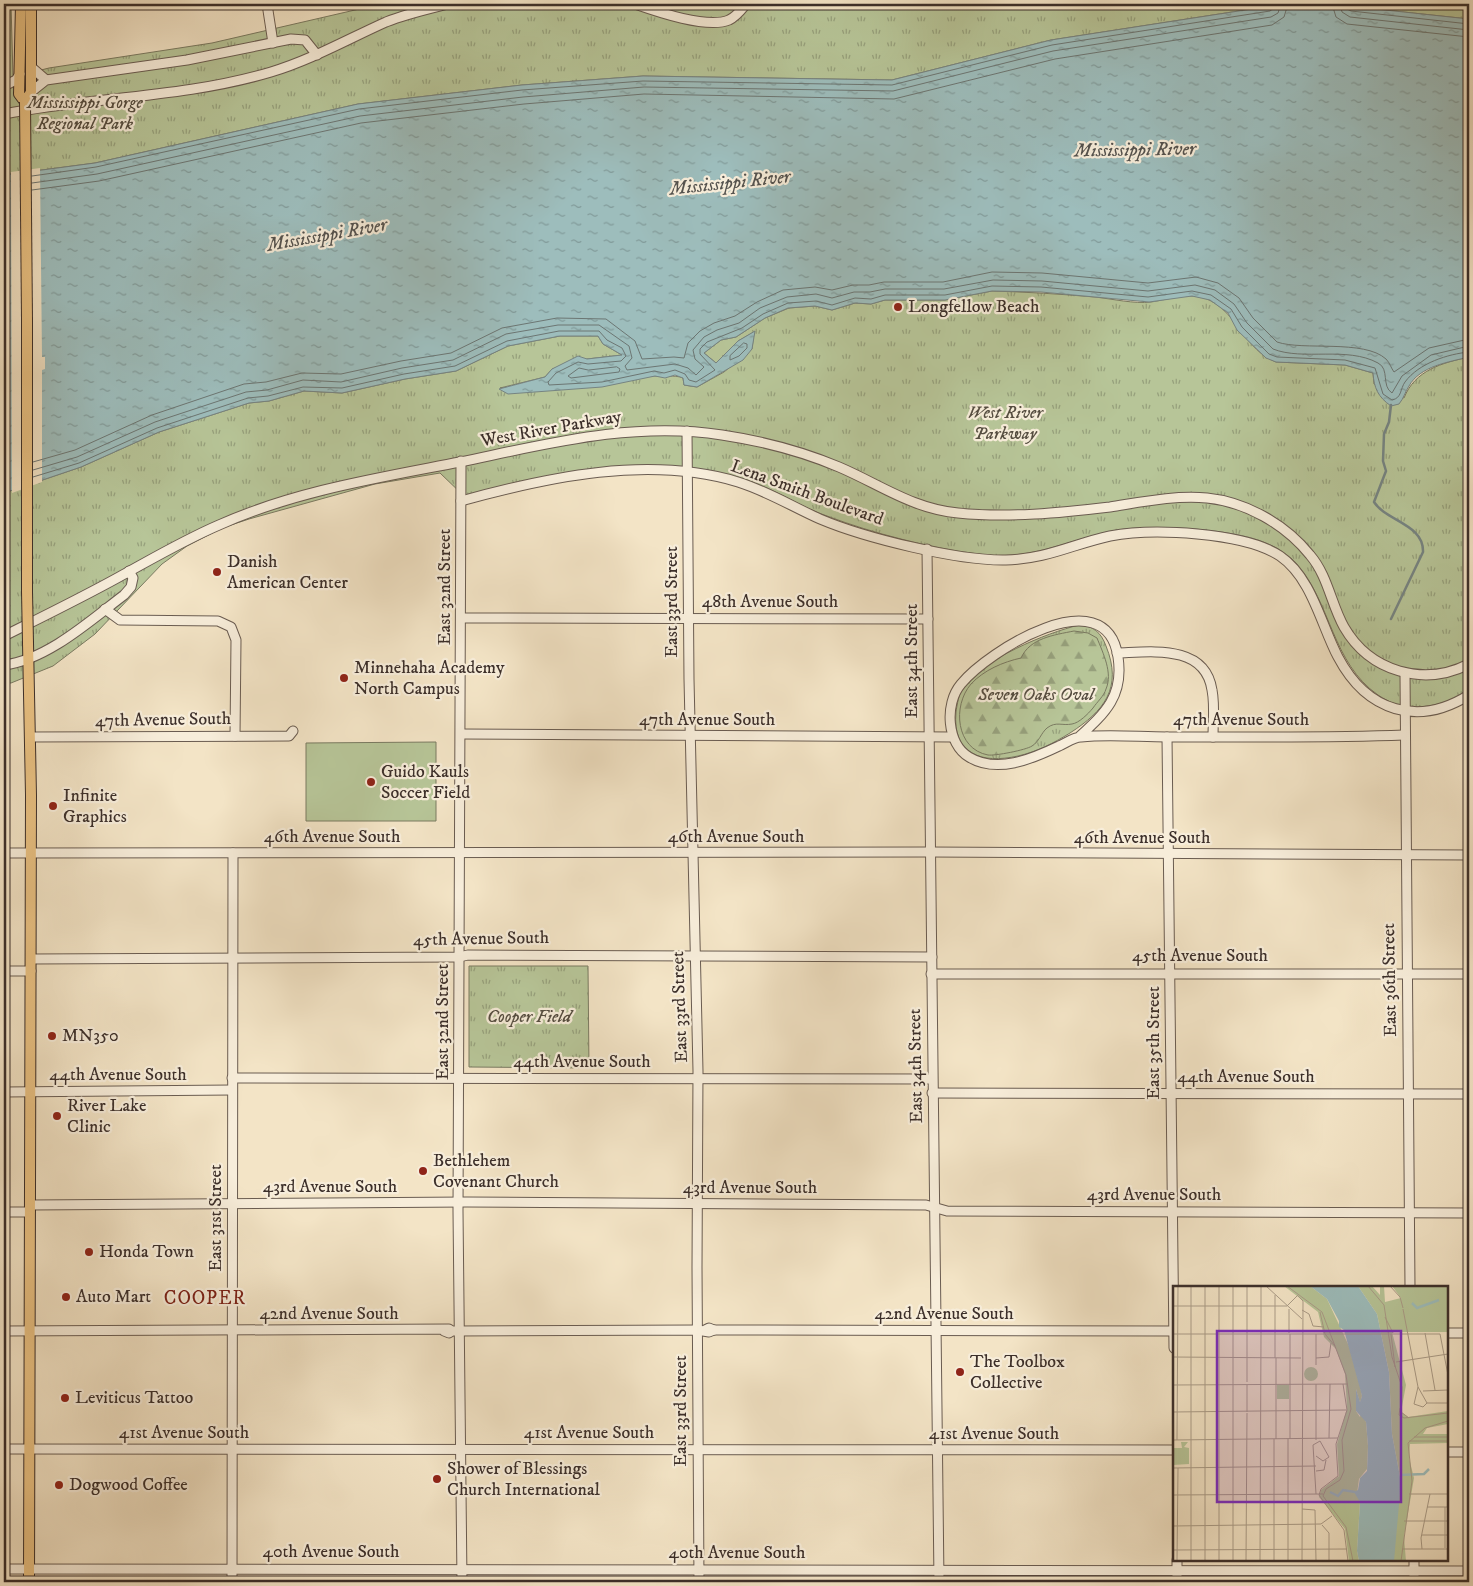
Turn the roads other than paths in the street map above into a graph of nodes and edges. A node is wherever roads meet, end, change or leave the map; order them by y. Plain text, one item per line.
1 (21, 4) edge
2 (32, 4) edge
3 (267, 4) edge
4 (448, 4) edge
5 (635, 4) edge
6 (672, 4) edge
7 (700, 4) edge
8 (746, 4) edge
9 (273, 43) junction
10 (317, 55) junction
11 (31, 67) junction
12 (20, 74) junction
13 (46, 80) junction
14 (4, 86) edge
15 (31, 92) junction
16 (22, 98) junction
17 (4, 114) edge
18 (687, 431) junction
19 (461, 461) junction
20 (688, 472) junction
21 (461, 502) junction
22 (927, 549) junction
23 (129, 571) junction
24 (105, 609) junction
25 (461, 618) junction
26 (688, 619) junction
27 (928, 619) junction
28 (4, 636) edge
29 (1118, 653) junction
30 (28, 657) junction
31 (1469, 664) edge
32 (4, 665) edge
33 (1405, 673) junction
34 (1469, 695) edge
35 (1404, 713) junction
36 (293, 731) dead end
37 (461, 734) junction
38 (1404, 735) junction
39 (235, 736) junction
40 (690, 736) junction
41 (929, 736) junction
42 (30, 737) junction
43 (952, 737) junction
44 (1079, 737) junction
45 (1167, 737) junction
46 (1213, 737) junction
47 (692, 852) junction
48 (930, 852) junction
49 (4, 853) edge
50 (31, 853) junction
51 (233, 853) junction
52 (460, 853) junction
53 (1168, 854) junction
54 (1405, 855) junction
55 (1469, 855) edge
56 (695, 955) junction
57 (232, 957) junction
58 (459, 957) junction
59 (932, 957) junction
60 (31, 959) junction
61 (4, 971) edge
62 (31, 971) junction
63 (1170, 972) junction
64 (1407, 973) junction
65 (931, 974) junction
66 (1469, 974) edge
67 (232, 1078) junction
68 (459, 1078) junction
69 (698, 1079) junction
70 (932, 1079) junction
71 (232, 1090) junction
72 (4, 1092) edge
73 (30, 1092) junction
74 (1170, 1092) junction
75 (932, 1093) junction
76 (1408, 1094) junction
77 (1469, 1094) edge
78 (458, 1202) junction
79 (232, 1204) junction
80 (697, 1204) junction
81 (935, 1206) junction
82 (30, 1209) junction
83 (1172, 1211) junction
84 (4, 1212) edge
85 (1410, 1213) junction
86 (1469, 1213) edge
87 (1173, 1286) edge
88 (1410, 1286) edge
89 (233, 1330) junction
90 (705, 1330) junction
91 (936, 1330) junction
92 (4, 1331) edge
93 (30, 1331) junction
94 (452, 1331) junction
95 (1173, 1331) edge
96 (1448, 1332) edge
97 (1469, 1332) edge
98 (4, 1449) edge
99 (30, 1449) junction
100 (232, 1449) junction
101 (460, 1449) junction
102 (698, 1449) junction
103 (938, 1449) junction
104 (1173, 1450) edge
105 (1448, 1452) edge
106 (1469, 1452) edge
107 (1177, 1561) edge
108 (1414, 1561) edge
109 (699, 1568) junction
110 (4, 1569) edge
111 (29, 1569) junction
112 (232, 1569) junction
113 (462, 1569) junction
114 (939, 1570) junction
115 (1177, 1570) junction
116 (1414, 1571) junction
117 (1469, 1571) edge
118 (29, 1582) edge
119 (232, 1582) edge
120 (462, 1582) edge
121 (699, 1582) edge
122 (939, 1582) edge
123 (1177, 1582) edge
124 (1414, 1582) edge

1 - 12 main road
2 - 11 main road
3 - 9 street
4 - 10 street
5 - 8 street
6 - 7 street
9 - 10 street
9 - 13 street
10 - 17 street
11 - 13 street
11 - 15 main road
12 - 14 street
12 - 16 main road
13 - 15 street
14 - 16 street
15 - 16 main road
16 - 30 main road, bridge
18 - 19 street, West River Parkway
18 - 20 street, East 33rd Street
18 - 33 street, West River Parkway
19 - 21 street, East 32nd Street
19 - 23 street, West River Parkway
20 - 21 street, Lena Smith Boulevard
20 - 22 street, Lena Smith Boulevard
20 - 26 street, East 33rd Street
21 - 25 street, East 32nd Street
22 - 27 street, East 34th Street
22 - 35 street, Lena Smith Boulevard
23 - 24 street
23 - 28 street, West River Parkway
24 - 30 street
24 - 39 street
25 - 26 street, 48th Avenue South
25 - 37 street, East 32nd Street
26 - 27 street, 48th Avenue South
26 - 40 street, East 33rd Street
27 - 41 street, East 34th Street
29 - 43 street
29 - 44 street
29 - 46 street
30 - 32 street
30 - 42 main road
31 - 33 street, West River Parkway
33 - 35 street, East 36th Street
34 - 35 street, Lena Smith Boulevard
35 - 38 street, East 36th Street
36 - 39 street, 47th Avenue South
37 - 40 street, 47th Avenue South
37 - 52 street, East 32nd Street
38 - 46 street, 47th Avenue South
38 - 54 street, East 36th Street
39 - 42 street, 47th Avenue South
40 - 41 street, 47th Avenue South
40 - 47 street, East 33rd Street
41 - 43 street, 47th Avenue South
41 - 48 street, East 34th Street
42 - 50 main road
43 - 44 street
44 - 45 street, 47th Avenue South
45 - 46 street, 47th Avenue South
45 - 53 street, East 35th Street
47 - 48 street, 46th Avenue South
47 - 52 street, 46th Avenue South
47 - 56 street, East 33rd Street
48 - 53 street, 46th Avenue South
48 - 59 street, East 34th Street
49 - 50 street, 46th Avenue South
50 - 51 street, 46th Avenue South
50 - 60 main road
51 - 52 street, 46th Avenue South
51 - 57 street, East 31st Street
52 - 58 street, East 32nd Street
53 - 54 street, 46th Avenue South
53 - 63 street, East 35th Street
54 - 55 street, 46th Avenue South
54 - 64 street, East 36th Street
56 - 58 street, 45th Avenue South
56 - 59 street, 45th Avenue South
56 - 69 street, East 33rd Street
57 - 58 street, 45th Avenue South
57 - 60 street, 45th Avenue South
57 - 67 street, East 31st Street
58 - 68 street, East 32nd Street
59 - 65 street, East 34th Street
60 - 62 main road
61 - 62 street
62 - 73 main road
63 - 64 street, 45th Avenue South
63 - 65 street, 45th Avenue South
63 - 74 street, East 35th Street
64 - 66 street, 45th Avenue South
64 - 76 street, East 36th Street
65 - 70 street, East 34th Street
67 - 68 street, 44th Avenue South
67 - 71 street, East 31st Street
68 - 69 street, 44th Avenue South
68 - 78 street, East 32nd Street
69 - 70 street, 44th Avenue South
69 - 80 street, East 33rd Street
70 - 75 street, East 34th Street
71 - 73 street, 44th Avenue South
71 - 79 street, East 31st Street
72 - 73 street, 44th Avenue South
73 - 82 main road
74 - 75 street, 44th Avenue South
74 - 76 street, 44th Avenue South
74 - 83 street, East 35th Street
75 - 81 street, East 34th Street
76 - 77 street, 44th Avenue South
76 - 85 street, East 36th Street
78 - 79 street, 43rd Avenue South
78 - 80 street, 43rd Avenue South
78 - 94 street, East 32nd Street
79 - 82 street, 43rd Avenue South
79 - 89 street, East 31st Street
80 - 81 street, 43rd Avenue South
80 - 90 street, East 33rd Street
81 - 83 street, 43rd Avenue South
81 - 91 street, East 34th Street
82 - 84 street, 43rd Avenue South
82 - 93 main road
83 - 85 street, 43rd Avenue South
83 - 87 street, East 35th Street
85 - 86 street, 43rd Avenue South
85 - 88 street, East 36th Street
89 - 93 street, 42nd Avenue South
89 - 94 street, 42nd Avenue South
89 - 100 street, East 31st Street
90 - 91 street, 42nd Avenue South
90 - 94 street, 42nd Avenue South
90 - 102 street, East 33rd Street
91 - 95 street, 42nd Avenue South
91 - 103 street, East 34th Street
92 - 93 street, 42nd Avenue South
93 - 99 main road
94 - 101 street, East 32nd Street
96 - 97 street
98 - 99 street, 41st Avenue South
99 - 100 street, 41st Avenue South
99 - 111 main road
100 - 101 street, 41st Avenue South
100 - 112 street, East 31st Street
101 - 102 street, 41st Avenue South
101 - 113 street, East 32nd Street
102 - 103 street, 41st Avenue South
102 - 109 street, East 33rd Street
103 - 104 street, 41st Avenue South
103 - 114 street, East 34th Street
105 - 106 street
107 - 115 street
108 - 116 street
109 - 113 street, 40th Avenue South
109 - 114 street, 40th Avenue South
109 - 121 street, East 33rd Street
110 - 111 street, 40th Avenue South
111 - 112 street, 40th Avenue South
111 - 118 main road
112 - 113 street, 40th Avenue South
112 - 119 street, East 31st Street
113 - 120 street, East 32nd Street
114 - 115 street, 40th Avenue South
114 - 122 street, East 34th Street
115 - 116 street, 40th Avenue South
115 - 123 street
116 - 117 street, 40th Avenue South
116 - 124 street

